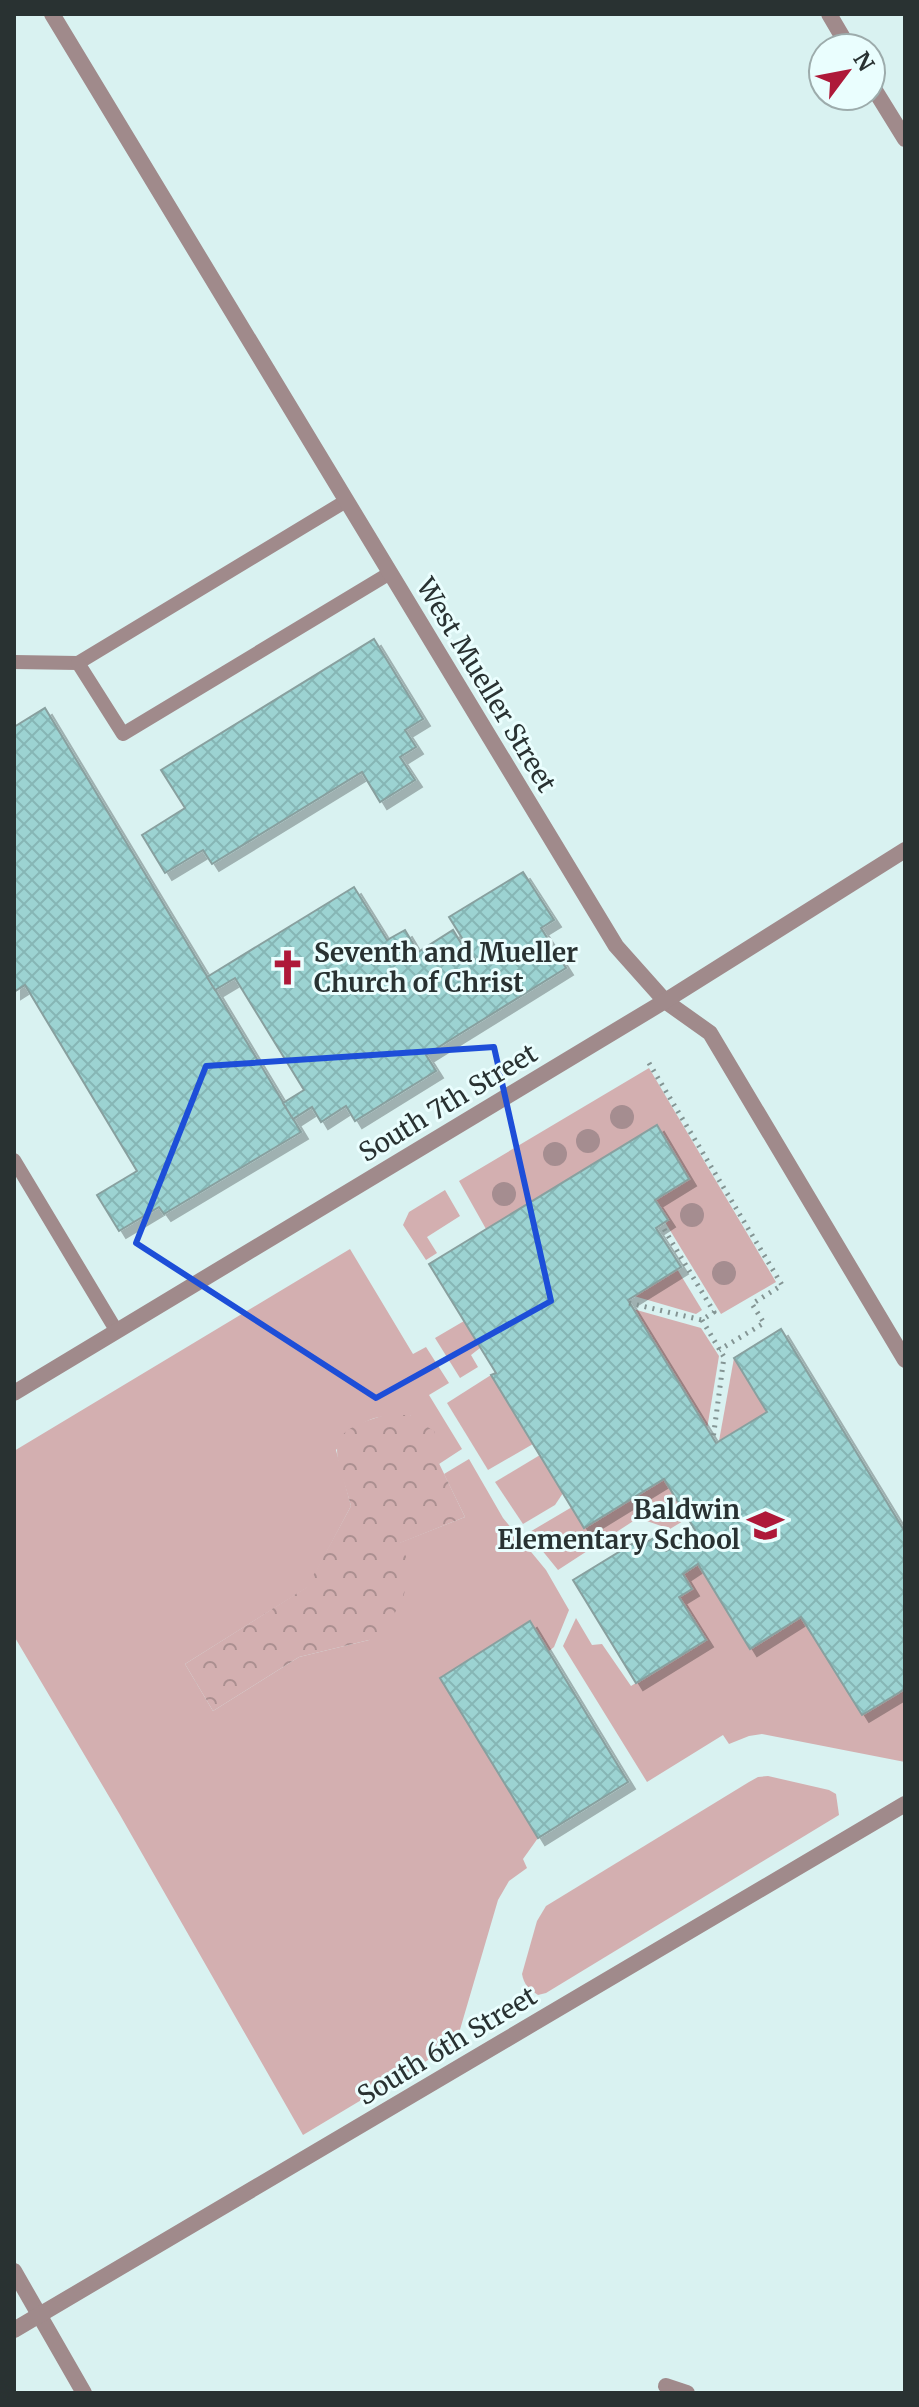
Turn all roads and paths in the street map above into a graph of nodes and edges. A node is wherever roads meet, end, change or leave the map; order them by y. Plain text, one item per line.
1 (52, 14) edge
2 (829, 14) edge
3 (840, 32) edge
4 (887, 110) edge
5 (905, 139) edge
6 (346, 501) junction
7 (390, 573) junction
8 (14, 662) edge
9 (78, 663) junction
10 (905, 850) edge
11 (665, 1001) junction
12 (649, 1063) dead end
13 (14, 1160) edge
14 (661, 1224) dead end
15 (629, 1303) dead end
16 (702, 1320) junction
17 (116, 1330) junction
18 (719, 1350) junction
19 (905, 1360) edge
20 (14, 1393) edge
21 (713, 1439) dead end
22 (905, 1804) edge
23 (14, 2271) edge
24 (40, 2315) junction
25 (14, 2330) edge
26 (666, 2386) dead end
27 (84, 2393) edge
28 (687, 2393) edge

1 - 6 street, West Mueller Street
2 - 3 street
4 - 5 street
6 - 7 street, West Mueller Street
6 - 9 lane
7 - 9 lane
7 - 11 street, West Mueller Street
8 - 9 lane
10 - 11 street, South 7th Street
11 - 17 street, South 7th Street
11 - 19 street, West Mueller Street
12 - 18 path
13 - 17 lane
14 - 16 path
15 - 16 path
16 - 18 path
17 - 20 street, South 7th Street
18 - 21 path
22 - 24 street, South 6th Street
23 - 24 street
24 - 25 street, South 6th Street
24 - 27 street
26 - 28 street

